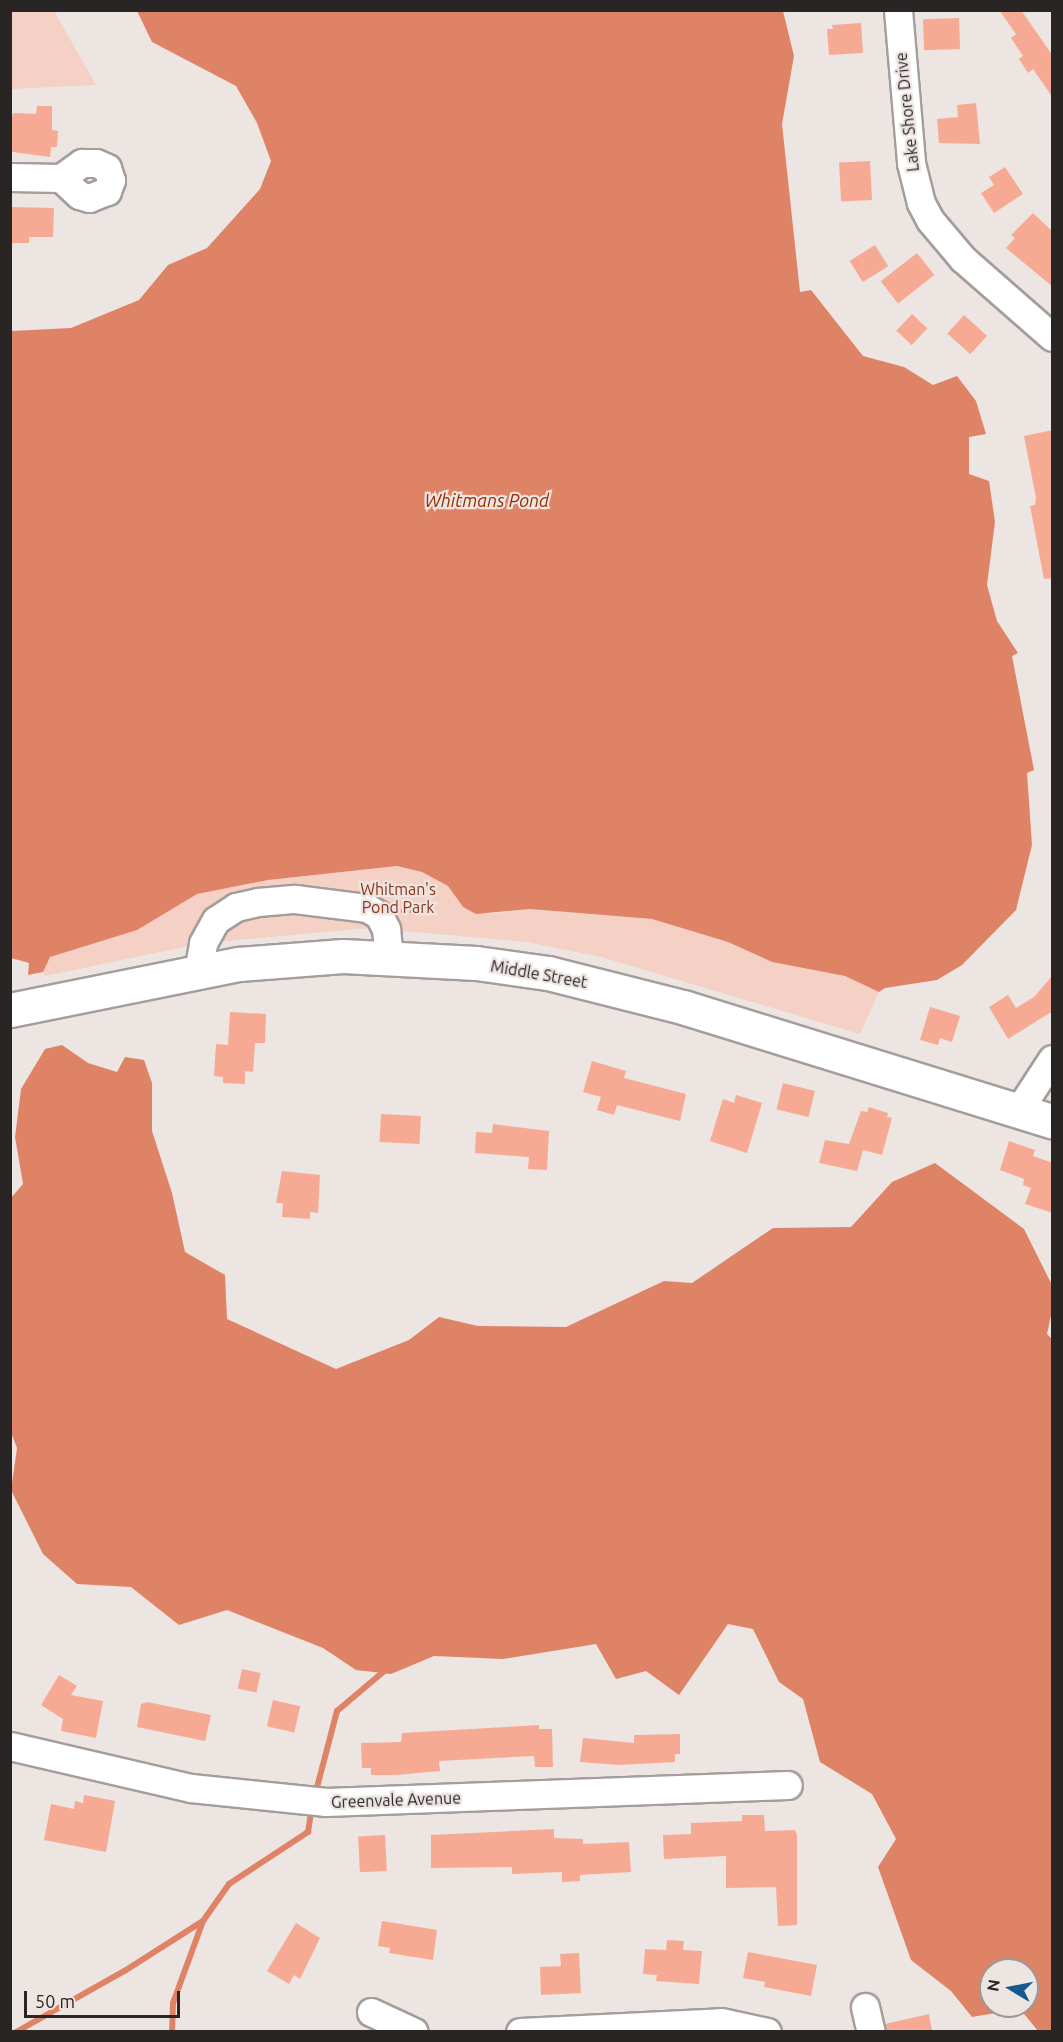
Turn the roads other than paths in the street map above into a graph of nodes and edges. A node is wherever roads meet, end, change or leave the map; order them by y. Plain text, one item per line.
1 (898, 10) edge
2 (10, 177) edge
3 (61, 178) dead end
4 (1053, 337) edge
5 (389, 956) junction
6 (198, 972) junction
7 (10, 1010) edge
8 (1053, 1059) edge
9 (1018, 1111) junction
10 (1053, 1121) edge
11 (10, 1746) edge
12 (788, 1785) dead end
13 (371, 2012) dead end
14 (628, 2030) edge
15 (414, 2031) edge
16 (520, 2031) edge
17 (767, 2031) edge

1 - 4 street, Lake Shore Drive
2 - 3 street
5 - 6 main road, Middle Street
5 - 6 street
5 - 9 main road, Middle Street
6 - 7 main road, Middle Street
8 - 9 street
9 - 10 main road, Middle Street
11 - 12 street, Greenvale Avenue
13 - 15 street
14 - 16 street
14 - 17 street

